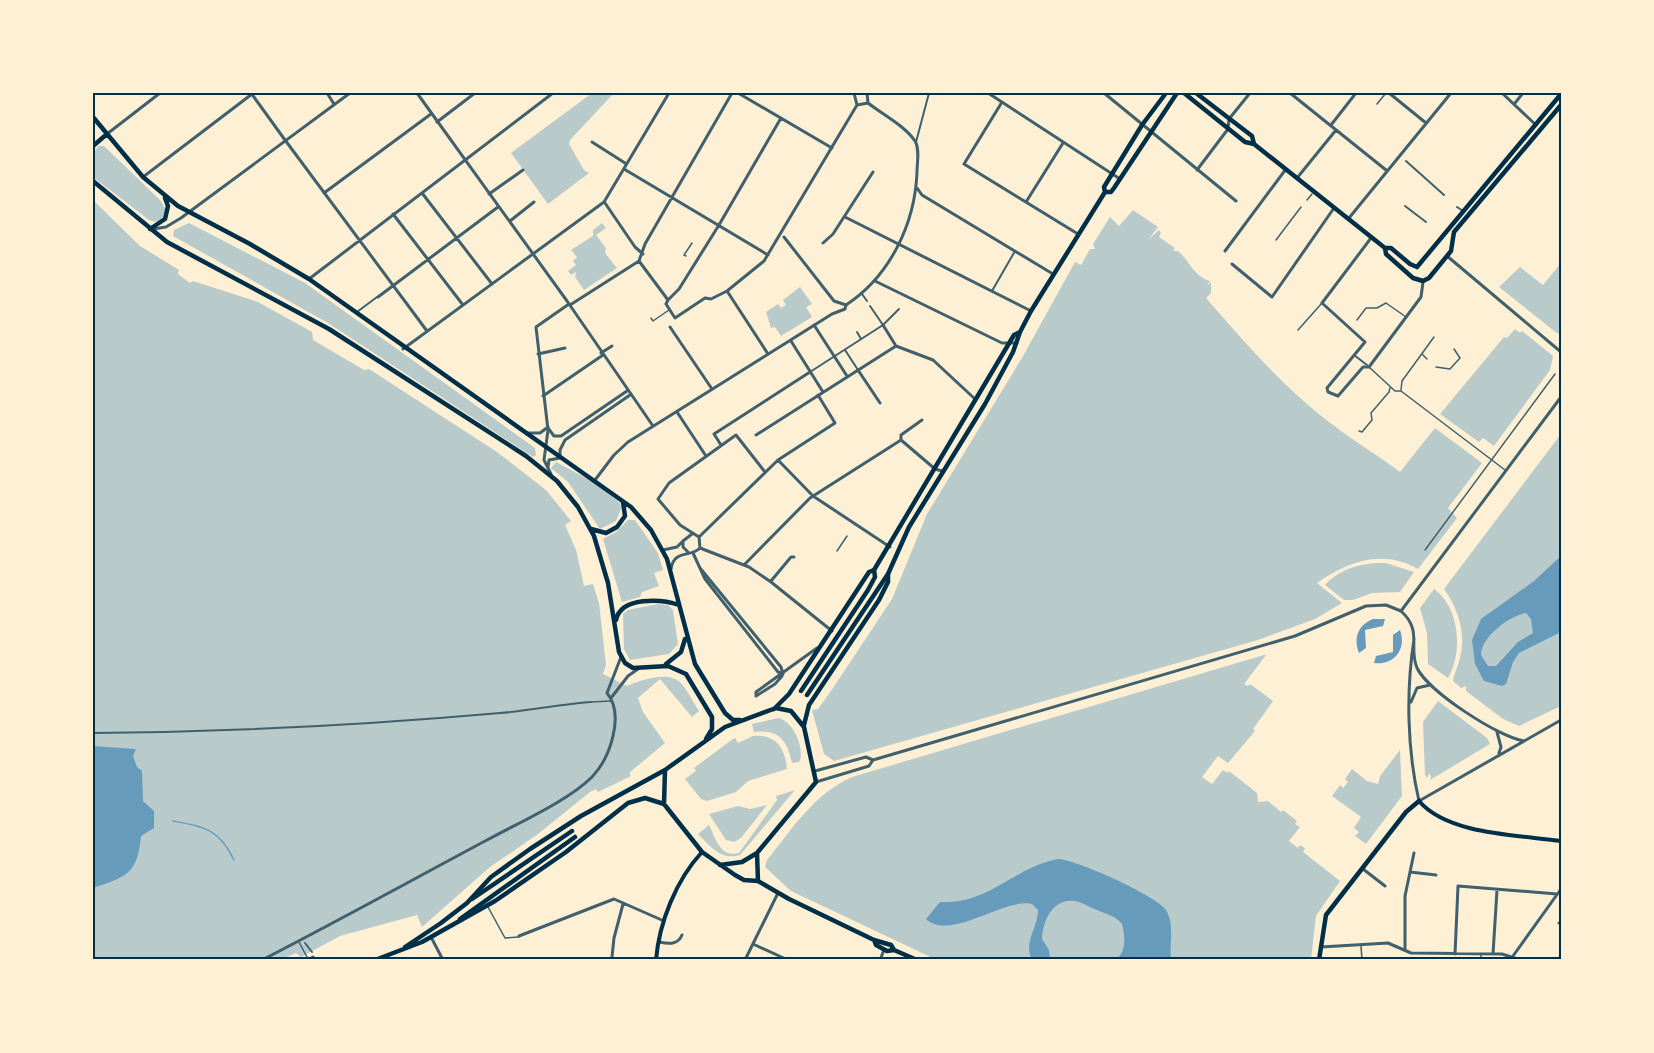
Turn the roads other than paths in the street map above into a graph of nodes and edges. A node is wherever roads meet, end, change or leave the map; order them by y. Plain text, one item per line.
1 (160, 93) edge
2 (252, 93) edge
3 (327, 93) edge
4 (350, 93) edge
5 (417, 93) edge
6 (475, 93) edge
7 (553, 93) edge
8 (669, 93) edge
9 (732, 93) edge
10 (738, 93) edge
11 (854, 93) edge
12 (867, 93) edge
13 (928, 93) edge
14 (988, 93) edge
15 (1104, 93) edge
16 (1166, 93) edge
17 (1177, 93) edge
18 (1184, 93) edge
19 (1196, 93) edge
20 (1250, 93) edge
21 (1290, 93) edge
22 (1356, 93) edge
23 (1388, 93) edge
24 (1451, 93) edge
25 (1502, 93) edge
26 (1523, 93) edge
27 (1561, 94) edge
28 (1002, 102) junction
29 (868, 103) junction
30 (334, 104) junction
31 (1377, 104) dead end
32 (1515, 104) junction
33 (857, 105) junction
34 (1561, 105) edge
35 (432, 114) junction
36 (93, 117) edge
37 (781, 118) junction
38 (1229, 119) junction
39 (437, 122) junction
40 (1426, 123) junction
41 (1536, 124) junction
42 (1142, 125) junction
43 (1331, 125) junction
44 (1228, 129) junction
45 (1541, 129) junction
46 (1336, 130) junction
47 (1150, 131) junction
48 (107, 134) junction
49 (285, 140) junction
50 (592, 142) dead end
51 (916, 142) junction
52 (1063, 143) junction
53 (1254, 144) junction
54 (93, 146) edge
55 (832, 148) junction
56 (1399, 155) junction
57 (1402, 158) dead end
58 (464, 160) junction
59 (1406, 161) dead end
60 (625, 163) junction
61 (1286, 168) junction
62 (624, 169) junction
63 (523, 170) dead end
64 (1197, 170) junction
65 (1386, 170) junction
66 (873, 172) dead end
67 (1112, 174) junction
68 (143, 177) junction
69 (1297, 178) junction
70 (1120, 179) junction
71 (93, 181) edge
72 (916, 183) junction
73 (1314, 190) junction
74 (422, 192) junction
75 (1105, 192) junction
76 (324, 193) junction
77 (489, 194) junction
78 (1444, 195) dead end
79 (164, 196) junction
80 (672, 197) junction
81 (1307, 200) dead end
82 (1236, 201) dead end
83 (534, 202) dead end
84 (604, 202) junction
85 (1026, 202) junction
86 (1405, 206) dead end
87 (498, 207) junction
88 (1301, 207) dead end
89 (1335, 207) junction
90 (1457, 207) dead end
91 (1462, 211) junction
92 (188, 213) junction
93 (393, 214) junction
94 (845, 217) junction
95 (1349, 218) junction
96 (509, 222) junction
97 (1426, 222) dead end
98 (719, 225) junction
99 (150, 229) junction
100 (784, 230) junction
101 (1078, 234) junction
102 (1372, 236) junction
103 (457, 237) junction
104 (784, 237) junction
105 (1442, 237) junction
106 (358, 239) junction
107 (1276, 240) dead end
108 (1451, 241) junction
109 (692, 243) dead end
110 (775, 243) junction
111 (823, 243) dead end
112 (897, 244) junction
113 (1385, 248) junction
114 (1015, 251) junction
115 (1224, 251) dead end
116 (533, 254) junction
117 (643, 254) junction
118 (768, 255) junction
119 (686, 256) dead end
120 (1447, 256) junction
121 (428, 259) junction
122 (639, 261) junction
123 (1232, 264) dead end
124 (1417, 267) junction
125 (1053, 274) junction
126 (309, 279) junction
127 (875, 280) junction
128 (1420, 280) junction
129 (492, 284) junction
130 (393, 286) junction
131 (727, 291) junction
132 (992, 291) junction
133 (862, 294) junction
134 (378, 297) joint
135 (668, 300) junction
136 (834, 301) junction
137 (867, 301) dead end
138 (1323, 303) junction
139 (463, 305) junction
140 (570, 305) junction
141 (846, 305) junction
142 (870, 306) dead end
143 (899, 309) dead end
144 (670, 310) junction
145 (1031, 311) junction
146 (355, 313) junction
147 (832, 314) junction
148 (651, 318) dead end
149 (1407, 318) junction
150 (1357, 320) dead end
151 (814, 325) junction
152 (883, 325) junction
153 (670, 327) dead end
154 (1298, 330) dead end
155 (427, 331) junction
156 (856, 332) dead end
157 (1020, 332) junction
158 (1434, 337) dead end
159 (861, 339) junction
160 (791, 340) junction
161 (1017, 343) junction
162 (1008, 345) junction
163 (612, 346) dead end
164 (896, 346) junction
165 (565, 348) dead end
166 (403, 349) junction
167 (1454, 349) dead end
168 (845, 350) junction
169 (1561, 352) edge
170 (538, 354) junction
171 (602, 354) junction
172 (768, 354) junction
173 (1421, 354) junction
174 (1354, 355) junction
175 (834, 356) junction
176 (1427, 359) dead end
177 (1368, 366) junction
178 (1436, 367) dead end
179 (858, 370) junction
180 (810, 372) junction
181 (1555, 374) dead end
182 (847, 376) junction
183 (1390, 387) junction
184 (712, 389) junction
185 (627, 391) junction
186 (1401, 391) junction
187 (823, 392) junction
188 (630, 395) junction
189 (819, 395) junction
190 (543, 396) junction
191 (1561, 397) edge
192 (976, 400) junction
193 (880, 404) dead end
194 (677, 412) junction
195 (922, 420) dead end
196 (515, 426) junction
197 (653, 426) junction
198 (548, 427) junction
199 (1359, 431) dead end
200 (756, 435) dead end
201 (901, 440) junction
202 (722, 445) junction
203 (545, 448) junction
204 (706, 456) junction
205 (560, 458) junction
206 (778, 460) junction
207 (1491, 460) junction
208 (548, 469) junction
209 (935, 470) junction
210 (945, 470) junction
211 (1506, 471) junction
212 (765, 472) junction
213 (554, 478) junction
214 (595, 480) junction
215 (813, 496) junction
216 (622, 500) junction
217 (680, 525) junction
218 (591, 529) junction
219 (697, 535) junction
220 (847, 536) dead end
221 (683, 540) junction
222 (890, 547) junction
223 (700, 548) junction
224 (663, 550) junction
225 (1425, 550) dead end
226 (837, 551) dead end
227 (691, 553) junction
228 (794, 557) dead end
229 (744, 565) junction
230 (671, 570) junction
231 (874, 570) junction
232 (888, 574) junction
233 (771, 582) junction
234 (680, 605) junction
235 (1401, 611) junction
236 (615, 623) junction
237 (832, 631) junction
238 (685, 633) junction
239 (1415, 634) junction
240 (821, 646) junction
241 (621, 657) junction
242 (660, 666) junction
243 (638, 669) junction
244 (783, 674) junction
245 (1432, 685) junction
246 (801, 691) dead end
247 (807, 695) dead end
248 (611, 700) junction
249 (591, 702) joint
250 (1411, 703) junction
251 (771, 710) junction
252 (740, 720) junction
253 (1561, 720) edge
254 (804, 727) junction
255 (1497, 732) junction
256 (93, 733) edge
257 (706, 739) junction
258 (1524, 741) junction
259 (1498, 755) junction
260 (873, 760) junction
261 (665, 770) junction
262 (815, 771) junction
263 (816, 782) junction
264 (1419, 801) junction
265 (664, 804) junction
266 (572, 831) dead end
267 (575, 837) dead end
268 (1561, 841) edge
269 (702, 852) junction
270 (757, 853) junction
271 (1414, 853) dead end
272 (720, 865) junction
273 (1363, 870) junction
274 (1410, 872) junction
275 (1436, 875) dead end
276 (758, 881) junction
277 (1385, 886) dead end
278 (1497, 889) junction
279 (1561, 889) edge
280 (778, 893) junction
281 (1557, 894) junction
282 (467, 903) junction
283 (625, 905) junction
284 (487, 906) junction
285 (664, 921) junction
286 (448, 927) junction
287 (682, 935) dead end
288 (519, 936) joint
289 (431, 937) junction
290 (874, 940) junction
291 (658, 941) junction
292 (298, 942) junction
293 (306, 943) dead end
294 (753, 944) junction
295 (1361, 944) junction
296 (405, 947) junction
297 (1320, 947) junction
298 (1405, 949) junction
299 (884, 950) junction
300 (894, 950) junction
301 (312, 952) joint
302 (1411, 953) junction
303 (1455, 954) junction
304 (1481, 954) junction
305 (1493, 954) junction
306 (1513, 956) junction
307 (1561, 956) edge
308 (612, 957) dead end
309 (315, 958) edge
310 (262, 960) edge
311 (308, 960) edge
312 (375, 960) edge
313 (443, 960) edge
314 (656, 960) edge
315 (746, 960) edge
316 (789, 960) edge
317 (880, 960) edge
318 (917, 960) edge
319 (1319, 960) edge
320 (1362, 960) edge
321 (1410, 960) edge
322 (1481, 960) edge
323 (1521, 960) edge
324 (1558, 960) edge

1 - 48 street
2 - 49 street
2 - 68 street
3 - 30 street
4 - 30 street
5 - 35 street
6 - 39 street
7 - 58 street
8 - 60 street
9 - 80 street
10 - 37 street
11 - 33 street
12 - 29 street
13 - 51 street
14 - 28 street
15 - 42 street
16 - 42 main road
17 - 47 main road
18 - 44 main road
19 - 38 main road
20 - 38 street
21 - 43 street
22 - 43 street
23 - 31 lane
23 - 40 street
24 - 40 street
25 - 32 street
26 - 32 street
27 - 41 main road
28 - 52 street
28 - 85 street
29 - 33 street
29 - 51 street
30 - 49 street
32 - 41 street
33 - 55 street
34 - 45 main road
35 - 39 street
35 - 76 street
36 - 48 main road
37 - 55 street
37 - 98 street
38 - 44 street
38 - 53 main road
39 - 58 street
40 - 56 street
41 - 45 street
41 - 91 main road
42 - 47 street
42 - 67 main road
43 - 46 street
44 - 53 main road
44 - 64 street
45 - 108 main road
46 - 65 street
46 - 69 street
47 - 64 street
47 - 70 main road
48 - 54 main road
48 - 68 main road
49 - 76 street
49 - 92 street
50 - 60 street
51 - 72 street
52 - 67 street
52 - 85 street
53 - 61 main road
55 - 100 street
56 - 57 street
56 - 65 street
58 - 74 street
58 - 77 street
59 - 78 street
60 - 62 street
61 - 69 main road
61 - 115 street
62 - 80 street
62 - 84 street
63 - 77 street
64 - 82 street
65 - 95 street
66 - 94 street
67 - 70 street
67 - 75 main road
68 - 79 main road
69 - 73 main road
70 - 75 main road
71 - 99 main road
72 - 112 street
72 - 114 street
73 - 81 lane
73 - 89 main road
74 - 93 street
74 - 103 street
75 - 101 main road
76 - 106 street
77 - 87 street
79 - 92 main road
79 - 99 main road
80 - 98 street
80 - 117 street
83 - 96 street
84 - 116 street
84 - 117 street
85 - 101 street
86 - 97 street
87 - 96 street
87 - 103 street
88 - 107 lane
89 - 95 main road
89 - 123 street
90 - 91 street
91 - 105 main road
92 - 99 street
92 - 126 main road
93 - 106 street
93 - 121 street
94 - 111 street
94 - 112 street
95 - 102 main road
96 - 116 street
98 - 118 street
98 - 135 street
99 - 213 main road
100 - 104 street
100 - 110 street
101 - 125 main road
102 - 113 main road
102 - 138 street
103 - 121 street
103 - 129 street
104 - 110 street
104 - 136 street
105 - 108 main road
105 - 124 main road
106 - 126 street
106 - 130 street
108 - 120 main road
109 - 119 lane
110 - 118 street
112 - 127 street
112 - 132 street
113 - 124 main road
113 - 128 main road
114 - 125 street
114 - 132 street
116 - 129 street
116 - 140 street
117 - 122 street
118 - 131 street
120 - 128 main road
120 - 169 street
121 - 130 street
121 - 139 street
122 - 135 street
122 - 140 street
124 - 128 main road
125 - 145 main road
126 - 146 main road
127 - 133 street
127 - 162 street
128 - 149 street
129 - 139 street
130 - 134 street
130 - 155 street
131 - 144 street
131 - 172 street
132 - 145 street
133 - 137 street
133 - 141 street
134 - 146 street
135 - 144 street
136 - 141 street
136 - 147 street
138 - 154 lane
138 - 174 street
139 - 155 street
140 - 170 street
140 - 171 street
141 - 147 street
142 - 152 street
143 - 152 street
144 - 148 lane
145 - 157 main road
146 - 166 main road
147 - 151 street
149 - 150 lane
149 - 177 street
151 - 160 street
151 - 175 street
152 - 159 street
152 - 164 street
153 - 184 street
155 - 166 street
156 - 159 street
157 - 161 main road
157 - 162 main road
158 - 173 lane
159 - 168 street
160 - 172 street
160 - 180 street
161 - 162 street
161 - 210 main road
162 - 192 main road
163 - 171 street
164 - 179 street
164 - 192 street
165 - 170 street
166 - 196 main road
167 - 178 lane
168 - 175 street
168 - 179 street
170 - 190 street
171 - 185 street
171 - 190 street
172 - 184 street
173 - 176 lane
173 - 186 lane
174 - 177 street
174 - 177 street
175 - 180 street
175 - 182 street
177 - 183 lane
179 - 182 street
179 - 193 street
180 - 187 street
180 - 202 street
181 - 207 lane
182 - 187 street
183 - 186 lane
183 - 199 lane
184 - 194 street
185 - 188 street
185 - 198 street
186 - 207 lane
187 - 189 street
188 - 197 street
188 - 205 street
189 - 200 street
189 - 206 street
190 - 198 street
191 - 211 street
192 - 209 main road
194 - 197 street
194 - 204 street
195 - 201 street
196 - 198 street
196 - 203 main road
197 - 214 street
198 - 203 street
201 - 209 street
201 - 215 street
202 - 204 street
202 - 212 street
203 - 205 main road
203 - 208 street
204 - 217 street
205 - 208 street
205 - 214 main road
206 - 212 street
206 - 215 street
207 - 211 lane
207 - 225 lane
208 - 213 street
209 - 210 street
209 - 222 main road
210 - 232 main road
211 - 235 street
212 - 219 street
213 - 218 main road
214 - 216 main road
215 - 222 street
215 - 229 street
216 - 218 main road
216 - 224 main road
217 - 219 street
217 - 221 street
218 - 236 main road
219 - 221 street
219 - 223 street
220 - 226 lane
221 - 224 street
221 - 227 street
222 - 231 main road
223 - 227 street
223 - 229 street
224 - 230 main road
227 - 230 street
227 - 244 street
228 - 233 street
229 - 233 street
230 - 234 main road
231 - 237 main road
231 - 246 main road
232 - 247 main road
232 - 254 main road
233 - 237 street
234 - 236 main road
234 - 238 main road
235 - 239 street
235 - 260 street
236 - 241 main road
237 - 240 main road
238 - 242 main road
238 - 252 main road
239 - 245 street
239 - 250 street
240 - 244 street
240 - 251 main road
241 - 243 main road
241 - 248 street
242 - 243 main road
242 - 257 main road
243 - 248 street
244 - 244 street
245 - 250 street
245 - 255 street
248 - 249 lane
248 - 292 street
249 - 256 street
250 - 264 street
251 - 252 main road
251 - 254 main road
252 - 257 main road
253 - 258 street
254 - 262 main road
255 - 258 street
255 - 259 street
257 - 261 main road
258 - 259 street
259 - 264 street
260 - 262 street
260 - 263 street
261 - 265 main road
261 - 282 main road
262 - 263 main road
263 - 270 main road
264 - 268 main road
264 - 273 main road
265 - 269 main road
265 - 284 main road
266 - 282 main road
267 - 286 main road
269 - 272 main road
269 - 285 main road
270 - 272 main road
270 - 276 main road
271 - 274 street
272 - 276 main road
273 - 277 street
273 - 297 main road
274 - 275 street
274 - 298 street
276 - 280 main road
278 - 281 street
278 - 303 street
278 - 305 street
279 - 281 street
280 - 290 main road
280 - 294 street
281 - 306 street
282 - 296 main road
283 - 285 street
283 - 288 street
283 - 308 street
284 - 286 main road
284 - 288 lane
285 - 291 main road
286 - 289 main road
287 - 291 street
289 - 296 main road
289 - 313 street
290 - 299 main road
290 - 300 main road
291 - 314 main road
292 - 310 street
292 - 311 lane
293 - 301 street
294 - 315 street
294 - 316 street
295 - 297 street
295 - 298 street
295 - 320 lane
296 - 312 main road
297 - 319 main road
298 - 302 street
299 - 300 main road
299 - 317 street
300 - 318 main road
301 - 309 lane
302 - 303 street
302 - 321 street
303 - 304 street
304 - 305 street
304 - 322 lane
305 - 306 street
306 - 323 street
307 - 324 street
309 - 311 street

